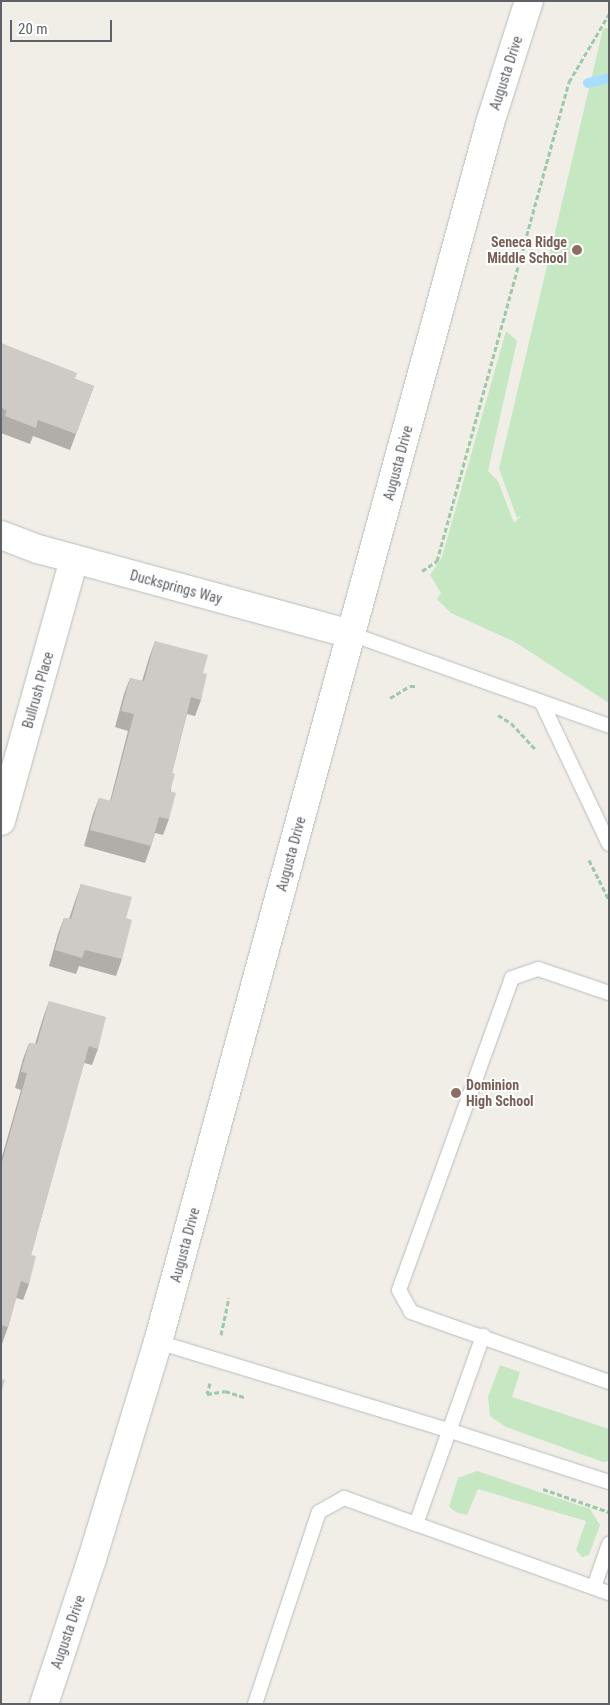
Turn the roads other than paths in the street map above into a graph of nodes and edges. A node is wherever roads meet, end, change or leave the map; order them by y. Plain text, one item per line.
1 (529, 1) edge
2 (1, 536) edge
3 (74, 559) junction
4 (351, 634) junction
5 (542, 703) junction
6 (609, 726) edge
7 (1, 821) edge
8 (609, 844) edge
9 (609, 994) edge
10 (483, 1336) junction
11 (158, 1342) junction
12 (609, 1382) edge
13 (451, 1431) junction
14 (609, 1482) edge
15 (416, 1524) junction
16 (609, 1544) edge
17 (594, 1587) junction
18 (609, 1592) edge
19 (44, 1704) edge
20 (255, 1704) edge

1 - 4 street, Augusta Drive
2 - 3 street, Ducksprings Way
3 - 4 street, Ducksprings Way
3 - 7 street, Bullrush Place
4 - 5 lane
4 - 11 street, Augusta Drive
5 - 6 lane
5 - 8 lane
9 - 10 lane
10 - 12 lane
10 - 13 lane
11 - 13 lane
11 - 19 street, Augusta Drive
13 - 14 lane
13 - 15 lane
15 - 17 lane
15 - 20 lane
16 - 17 lane
17 - 18 lane

